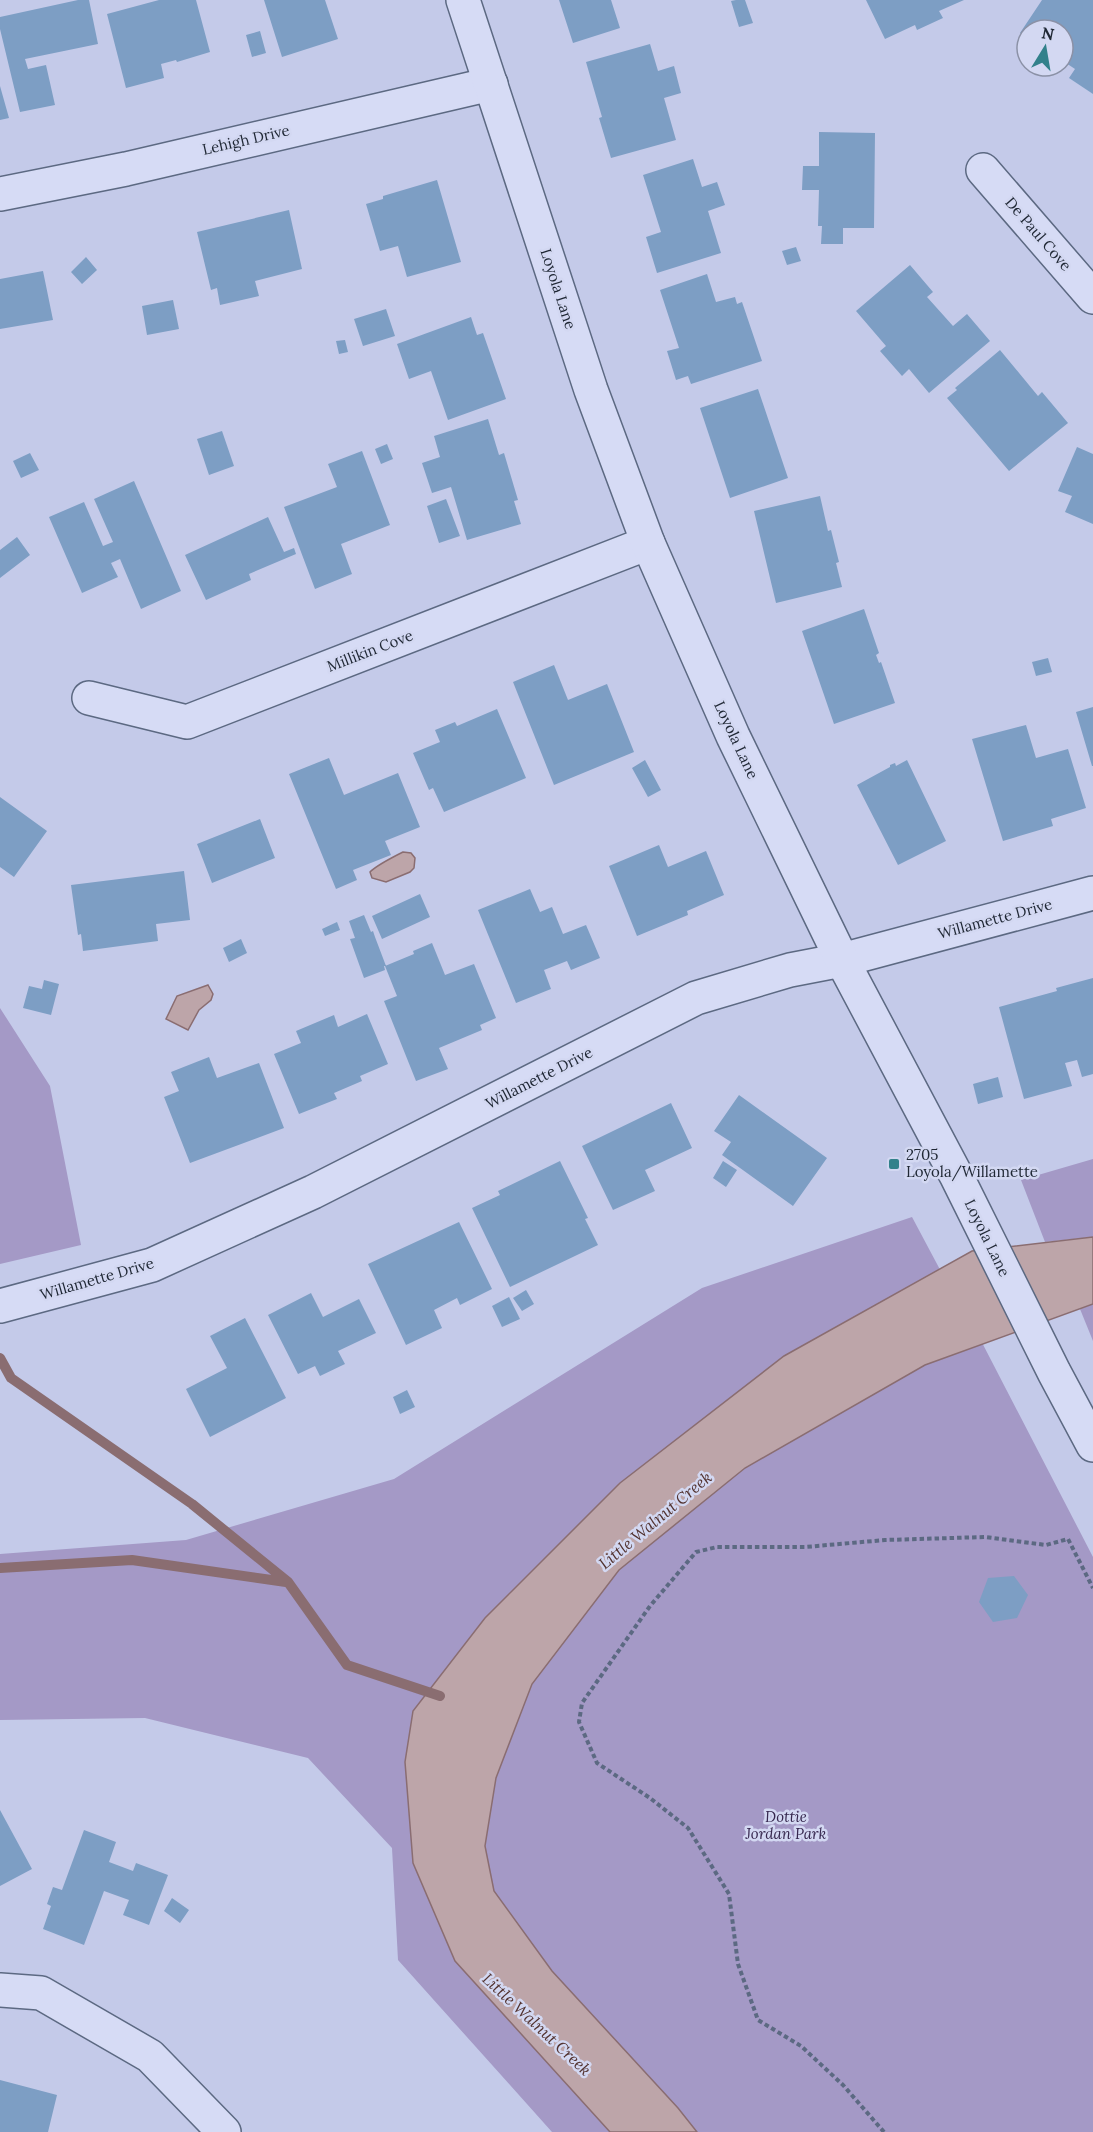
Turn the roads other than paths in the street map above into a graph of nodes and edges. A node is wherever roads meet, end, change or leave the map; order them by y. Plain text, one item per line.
1 (463, 0) edge
2 (491, 84) junction
3 (983, 170) dead end
4 (0, 194) edge
5 (1093, 297) edge
6 (648, 543) junction
7 (89, 698) dead end
8 (1093, 893) edge
9 (842, 960) junction
10 (0, 1306) edge
11 (1093, 1445) edge
12 (0, 1990) edge
13 (224, 2132) edge

1 - 2 street, Loyola Lane
2 - 4 street, Lehigh Drive
2 - 6 street, Loyola Lane
3 - 5 street, De Paul Cove
6 - 7 street, Millikin Cove
6 - 9 street, Loyola Lane
8 - 9 street, Willamette Drive
9 - 10 street, Willamette Drive
9 - 11 street, Loyola Lane
12 - 13 street

